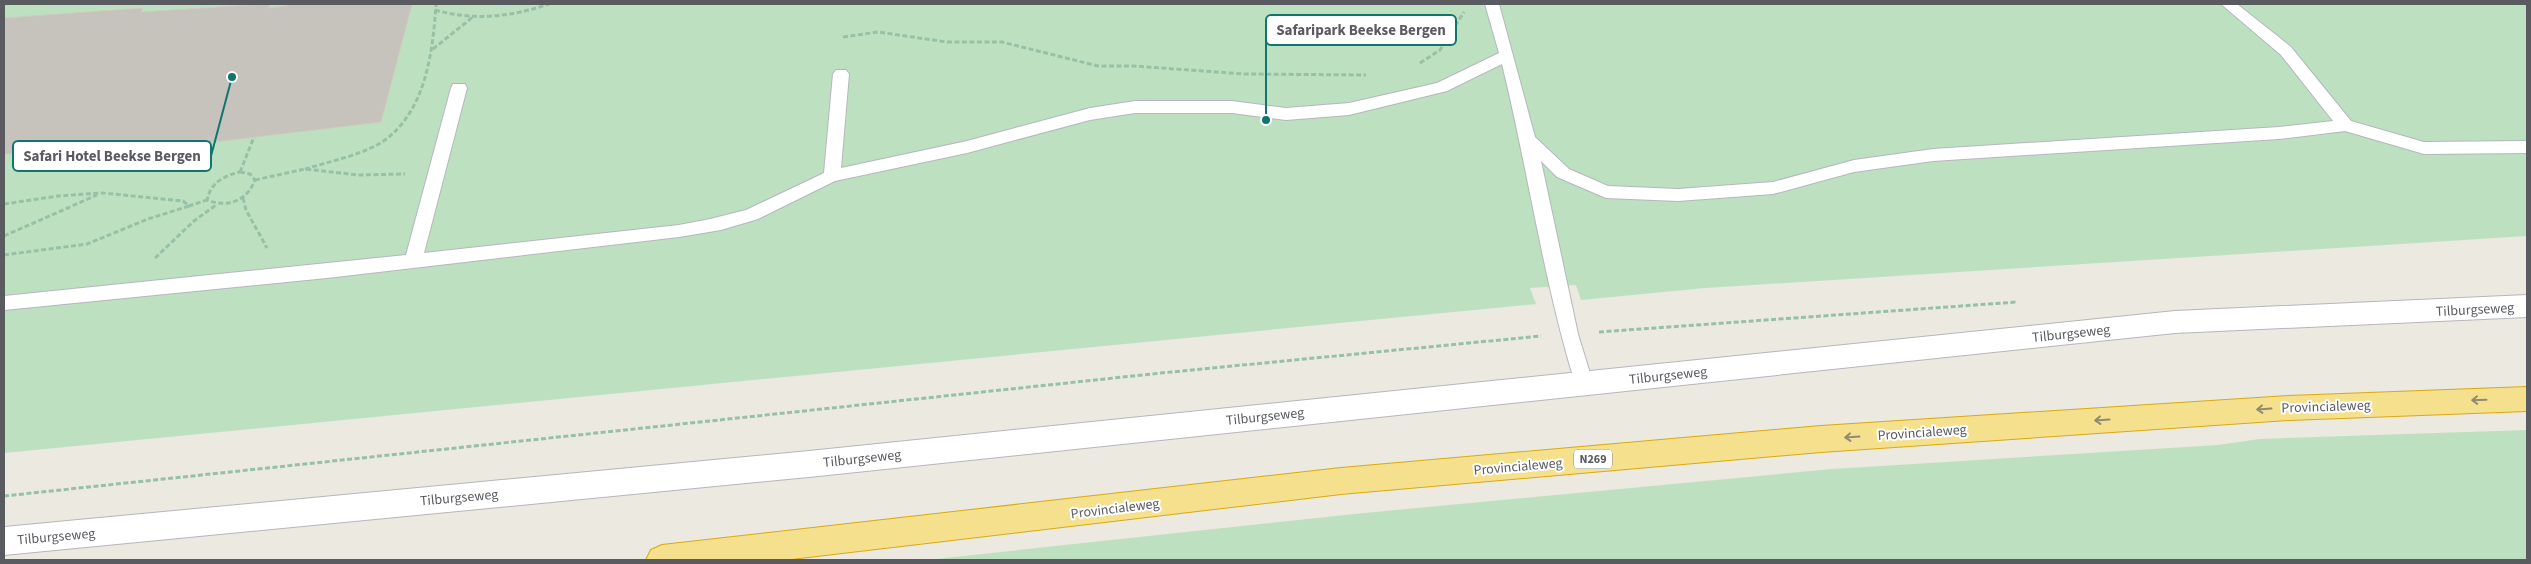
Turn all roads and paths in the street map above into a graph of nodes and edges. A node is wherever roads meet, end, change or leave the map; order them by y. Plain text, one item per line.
1 (436, 4) edge
2 (549, 4) edge
3 (1492, 4) edge
4 (2228, 4) edge
5 (435, 10) junction
6 (474, 16) junction
7 (843, 37) dead end
8 (433, 49) junction
9 (1507, 55) junction
10 (1416, 65) dead end
11 (841, 74) dead end
12 (1367, 75) dead end
13 (459, 88) dead end
14 (2345, 125) junction
15 (254, 137) dead end
16 (1528, 139) junction
17 (2527, 148) edge
18 (305, 169) junction
19 (438, 169) junction
20 (240, 172) junction
21 (832, 176) junction
22 (256, 180) junction
23 (102, 193) junction
24 (243, 198) junction
25 (206, 200) junction
26 (4, 204) edge
27 (216, 205) junction
28 (189, 206) junction
29 (4, 236) edge
30 (4, 255) edge
31 (413, 261) junction
32 (271, 276) junction
33 (132, 290) junction
34 (2023, 302) dead end
35 (4, 303) edge
36 (2527, 306) edge
37 (1569, 334) junction
38 (1584, 383) junction
39 (2527, 398) edge
40 (4, 496) edge
41 (4, 541) edge
42 (662, 560) edge

1 - 5 path
2 - 6 path
3 - 9 lane
3 - 10 path
4 - 14 lane
5 - 6 path
5 - 8 path
6 - 8 path
7 - 12 path
8 - 18 path
9 - 16 lane
9 - 21 lane
11 - 21 lane
13 - 19 lane
14 - 16 lane
14 - 17 lane
15 - 20 path
16 - 37 lane
18 - 19 path
18 - 22 path
19 - 31 lane
20 - 22 path
20 - 25 path
21 - 31 lane
22 - 24 path
23 - 26 path
23 - 28 path
23 - 29 path
24 - 27 path
24 - 32 path
25 - 27 path
25 - 28 path
27 - 33 path
28 - 30 path
31 - 32 lane
32 - 33 lane
33 - 35 lane
34 - 37 path
36 - 38 street, Tilburgseweg
37 - 38 lane
37 - 40 path
38 - 41 street, Tilburgseweg
39 -> 42 highway, Provincialeweg / N269

